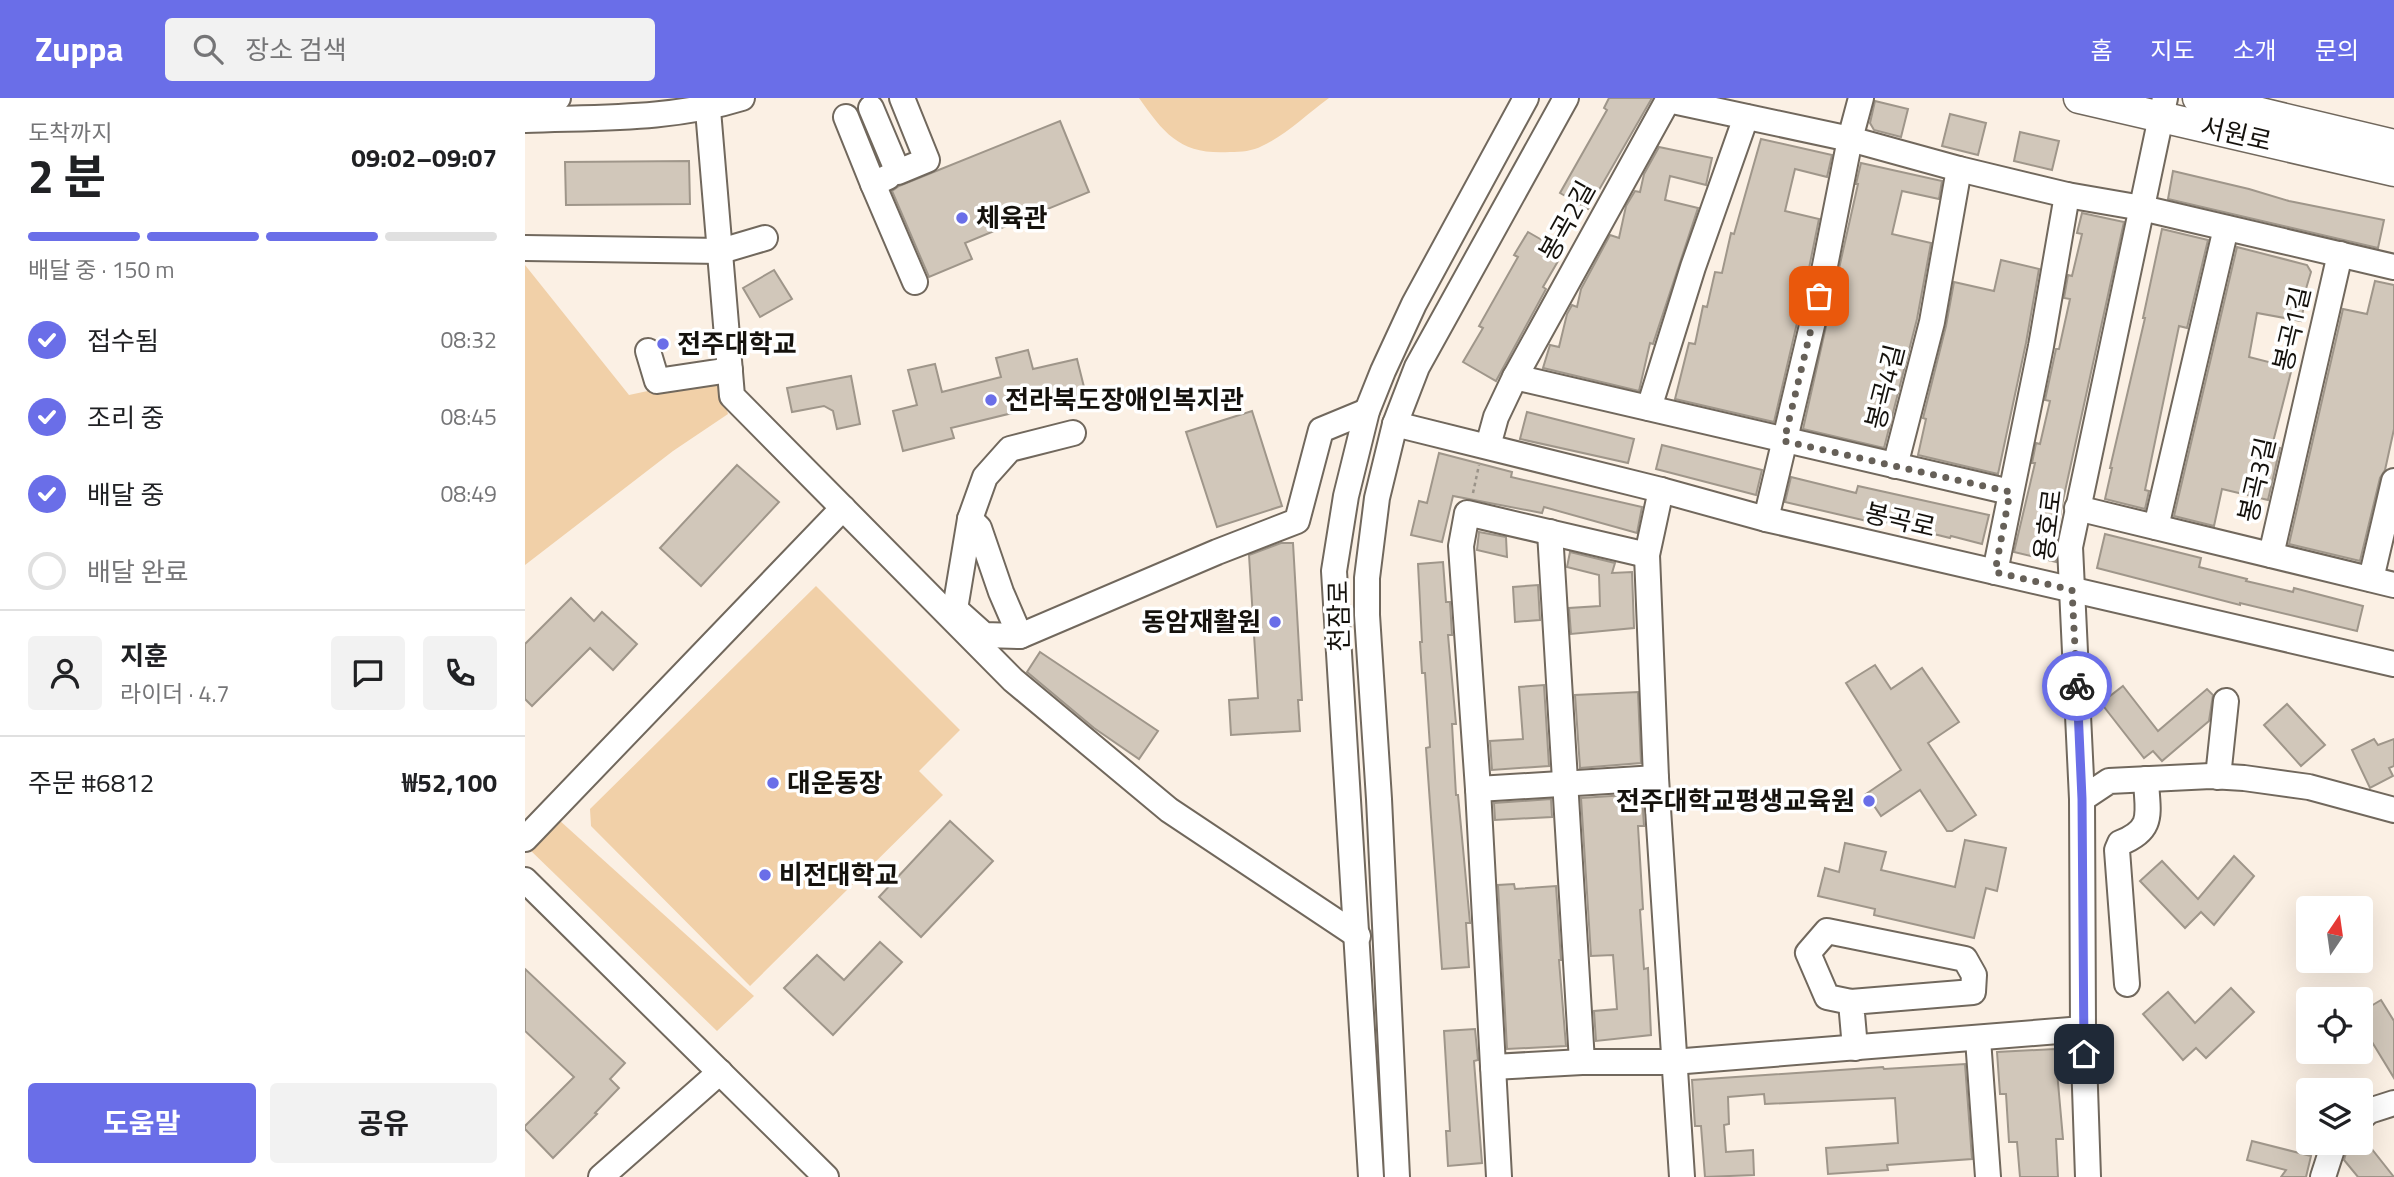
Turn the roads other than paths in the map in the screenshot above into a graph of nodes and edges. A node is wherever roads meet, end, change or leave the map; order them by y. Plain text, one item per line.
1 (558, 98) edge
2 (742, 98) edge
3 (902, 98) edge
4 (1526, 98) edge
5 (1566, 98) edge
6 (1861, 98) edge
7 (2079, 98) edge
8 (2198, 98) edge
9 (525, 99) edge
10 (707, 104) edge
11 (637, 107) edge
12 (871, 108) dead end
13 (2163, 108) edge
14 (846, 117) dead end
15 (1746, 117) junction
16 (525, 120) edge
17 (1850, 139) junction
18 (2394, 145) edge
19 (1959, 169) junction
20 (2394, 170) edge
21 (898, 172) junction
22 (873, 184) junction
23 (2067, 195) junction
24 (2142, 208) junction
25 (2226, 228) junction
26 (765, 238) dead end
27 (525, 248) edge
28 (721, 251) junction
29 (2340, 254) junction
30 (2394, 267) edge
31 (915, 282) dead end
32 (648, 351) dead end
33 (730, 370) junction
34 (1515, 377) junction
35 (1649, 408) junction
36 (1367, 411) junction
37 (2302, 418) joint
38 (1395, 424) junction
39 (1073, 433) dead end
40 (1784, 441) junction
41 (1484, 455) junction
42 (1895, 466) junction
43 (2394, 481) edge
44 (1661, 490) junction
45 (2010, 492) junction
46 (2077, 508) junction
47 (837, 514) junction
48 (970, 519) junction
49 (1766, 519) junction
50 (2156, 527) junction
51 (1550, 532) junction
52 (1647, 555) junction
53 (2271, 555) junction
54 (1995, 572) junction
55 (2383, 582) edge
56 (2072, 590) junction
57 (957, 617) junction
58 (1020, 636) junction
59 (2394, 664) edge
60 (2226, 701) dead end
61 (2218, 777) junction
62 (1656, 778) junction
63 (2146, 779) junction
64 (1565, 784) junction
65 (1478, 789) junction
66 (2082, 799) junction
67 (2394, 810) edge
68 (525, 839) edge
69 (525, 880) edge
70 (1358, 936) junction
71 (2127, 984) dead end
72 (1851, 1002) junction
73 (2083, 1029) junction
74 (1978, 1039) junction
75 (1855, 1048) junction
76 (1582, 1062) junction
77 (1673, 1062) junction
78 (1493, 1067) junction
79 (720, 1072) junction
80 (2394, 1103) edge
81 (2373, 1110) edge
82 (2330, 1155) edge
83 (601, 1177) edge
84 (825, 1177) edge
85 (1371, 1177) edge
86 (1397, 1177) edge
87 (1499, 1177) edge
88 (1682, 1177) edge
89 (1988, 1177) edge
90 (2088, 1177) edge
91 (2323, 1177) edge

1 - 9 street
2 - 10 street
3 - 21 street
4 - 36 street, 천잠로
5 - 38 street, 천잠로
6 - 17 street
7 - 13 main road, 서원로
8 - 18 main road, 서원로
10 - 11 street
10 - 28 street
11 - 16 street
12 - 21 street
13 - 20 main road, 서원로
13 - 24 street, 용호로
14 - 22 street
15 - 17 street, 봉곡2길
15 - 34 street, 봉곡2길
15 - 35 street
17 - 19 street, 봉곡2길
17 - 40 street
19 - 23 street, 봉곡2길
19 - 42 street, 봉곡4길
21 - 22 street
22 - 31 street
23 - 24 street, 봉곡2길
23 - 45 street
24 - 25 street
24 - 46 street, 용호로
25 - 29 street
25 - 50 street
26 - 28 street
27 - 28 street
28 - 33 street
29 - 30 street
29 - 37 street, 봉곡1길
32 - 33 street
33 - 47 street
34 - 35 street, 봉곡4길
34 - 41 street, 봉곡2길
35 - 40 street, 봉곡4길
36 - 58 street
36 - 70 street, 천잠로
37 - 53 street, 봉곡3길
38 - 41 street, 봉곡로
38 - 86 street, 천잠로
39 - 48 street
40 - 42 street, 봉곡4길
40 - 49 street
41 - 44 street, 봉곡로
42 - 45 street, 봉곡4길
43 - 55 street, 봉곡3길
44 - 49 street, 봉곡로
44 - 52 street
45 - 54 street
46 - 50 street, 봉곡3길
46 - 56 street, 용호로
47 - 57 street
47 - 68 street
48 - 57 street
48 - 58 street
49 - 54 street, 봉곡로
50 - 53 street, 봉곡3길
51 - 52 street
51 - 64 street
51 - 65 street
52 - 62 street
53 - 55 street, 봉곡3길
54 - 56 street, 봉곡로
56 - 59 street, 봉곡로
56 - 66 street, 용호로
57 - 58 street
57 - 70 street
60 - 61 street
61 - 63 street
61 - 67 street
62 - 64 street
62 - 77 street
63 - 66 street
63 - 71 street
64 - 65 street
64 - 76 street
65 - 78 street
66 - 73 street, 용호로
69 - 79 street
70 - 85 street, 천잠로
72 - 72 street
72 - 75 street
73 - 74 street
73 - 90 street, 용호로
74 - 75 street
74 - 89 street
75 - 77 street
76 - 77 street
76 - 78 street
77 - 88 street
78 - 87 street
79 - 83 street
79 - 84 street
80 - 81 street
82 - 91 street

